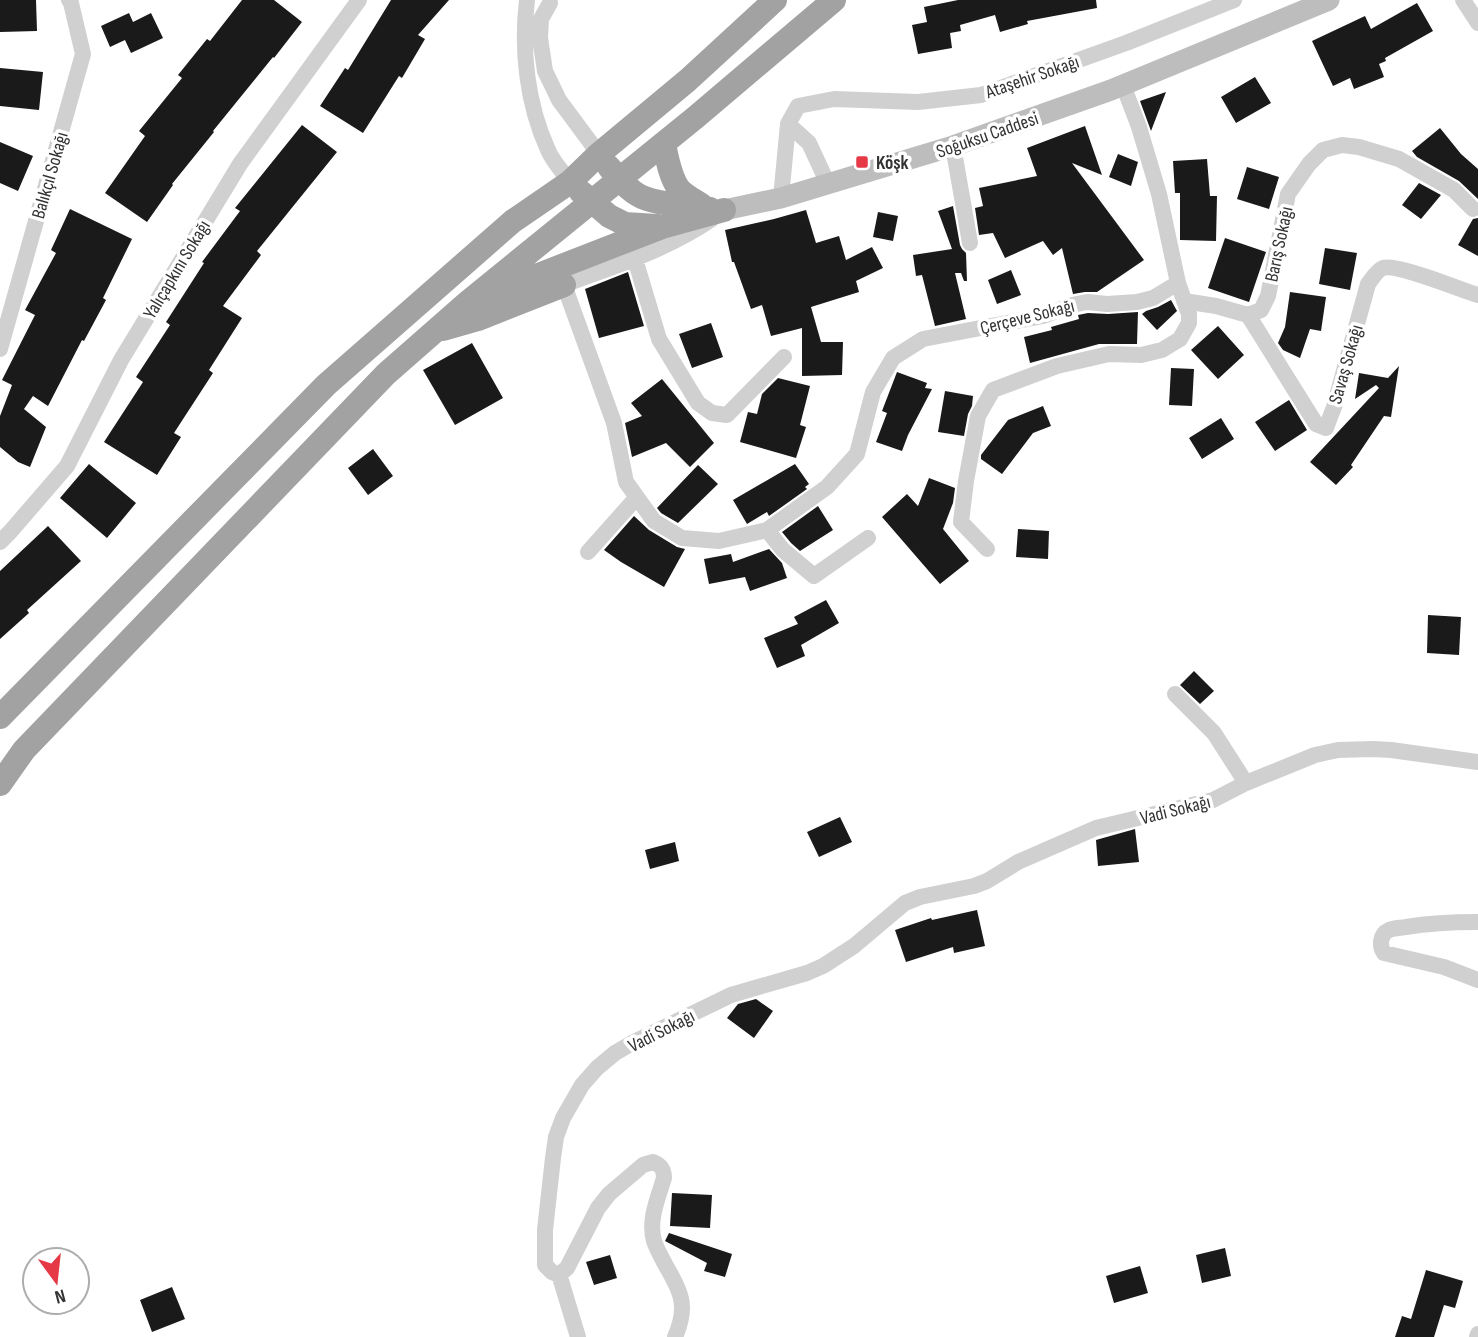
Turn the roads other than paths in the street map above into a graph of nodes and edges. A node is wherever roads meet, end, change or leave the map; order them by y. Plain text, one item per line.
1 (69, 0) edge
2 (359, 0) edge
3 (527, 0) edge
4 (834, 0) edge
5 (1234, 0) edge
6 (1329, 0) edge
7 (1463, 0) edge
8 (551, 1) edge
9 (772, 3) edge
10 (1478, 23) edge
11 (1123, 85) junction
12 (788, 124) junction
13 (664, 144) junction
14 (953, 145) junction
15 (599, 154) junction
16 (619, 180) junction
17 (570, 182) junction
18 (828, 184) junction
19 (782, 198) junction
20 (592, 202) junction
21 (1473, 209) dead end
22 (716, 210) junction
23 (662, 227) junction
24 (970, 243) dead end
25 (635, 259) junction
26 (1178, 283) junction
27 (564, 285) junction
28 (1478, 295) edge
29 (1184, 301) junction
30 (468, 302) junction
31 (1248, 315) junction
32 (436, 331) junction
33 (0, 349) edge
34 (784, 357) dead end
35 (637, 498) junction
36 (767, 530) junction
37 (868, 538) dead end
38 (0, 541) edge
39 (987, 550) dead end
40 (588, 552) dead end
41 (1175, 694) dead end
42 (0, 718) edge
43 (1478, 762) edge
44 (1246, 783) junction
45 (0, 784) edge
46 (1478, 922) edge
47 (1478, 980) edge
48 (559, 1273) junction
49 (578, 1337) edge
50 (675, 1337) edge

1 - 33 street, Balıkçıl Sokağı
2 - 38 street, Yalıçapkını Sokağı
3 - 17 street
4 - 13 highway
5 - 12 street, Ataşehir Sokağı
6 - 11 main road, Soğuksu Caddesi
7 - 10 street
8 - 15 street
9 - 15 highway
11 - 14 main road, Soğuksu Caddesi
11 - 26 street
12 - 18 street
12 - 19 street
13 - 16 highway
13 - 22 highway
14 - 18 main road, Soğuksu Caddesi
14 - 24 street
15 - 16 highway
15 - 17 highway
16 - 20 highway
16 - 22 highway
17 - 20 highway
17 - 42 highway
18 - 19 main road, Soğuksu Caddesi
19 - 22 main road, Soğuksu Caddesi
20 - 23 highway
20 - 30 highway
21 - 31 street, Barış Sokağı
22 - 23 highway
22 - 25 street, Soğuksu Caddesi
23 - 30 highway
25 - 27 street, Soğuksu Caddesi
25 - 34 street
26 - 29 street
26 - 36 street, Çerçeve Sokağı
27 - 32 highway
27 - 35 street, Çerçeve Sokağı
28 - 31 street, Savaş Sokağı
29 - 31 street
29 - 39 street
30 - 32 highway
32 - 45 highway
35 - 36 street, Çerçeve Sokağı
35 - 40 street
36 - 37 street
41 - 44 street
43 - 44 street, Vadi Sokağı
44 - 48 street, Vadi Sokağı
46 - 47 street
48 - 49 street
48 - 50 street

